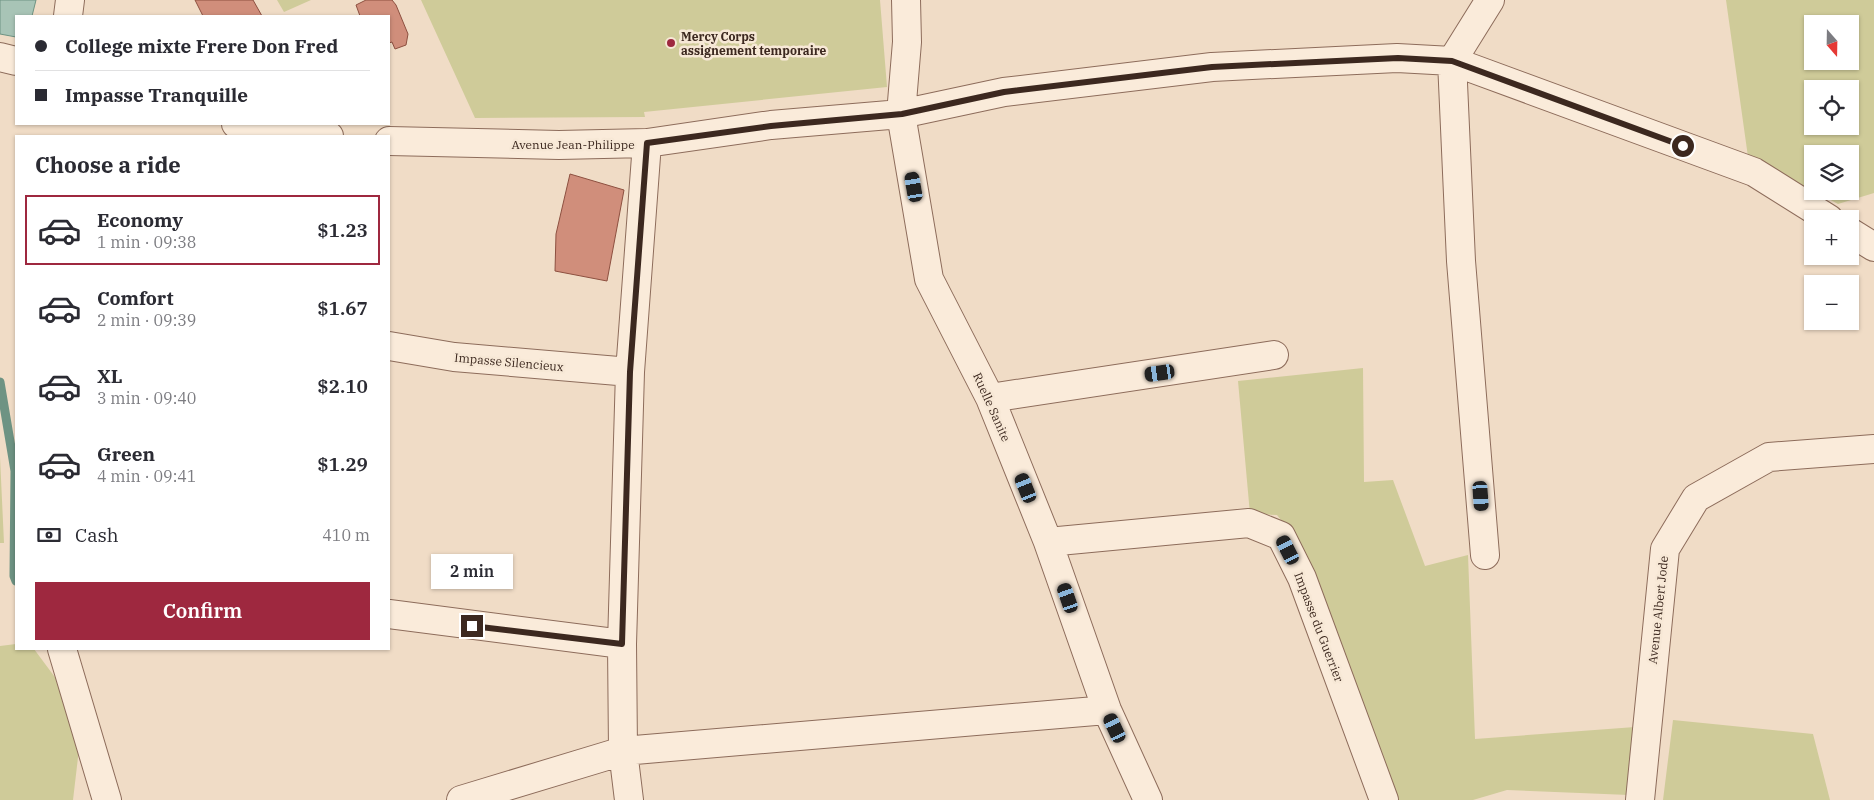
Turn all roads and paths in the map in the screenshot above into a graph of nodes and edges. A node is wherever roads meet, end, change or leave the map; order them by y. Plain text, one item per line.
1 (70, 0) edge
2 (906, 0) edge
3 (1490, 0) edge
4 (68, 15) edge
5 (0, 57) edge
6 (15, 61) edge
7 (1452, 61) junction
8 (902, 114) junction
9 (240, 125) edge
10 (318, 135) edge
11 (390, 141) edge
12 (647, 143) junction
13 (1815, 210) edge
14 (1859, 238) edge
15 (1874, 247) edge
16 (390, 346) edge
17 (1274, 355) dead end
18 (630, 372) junction
19 (990, 398) junction
20 (1874, 449) edge
21 (1048, 542) junction
22 (1485, 555) dead end
23 (390, 614) edge
24 (622, 644) junction
25 (62, 650) edge
26 (1106, 710) junction
27 (624, 751) junction
28 (107, 800) edge
29 (461, 800) edge
30 (629, 800) edge
31 (1148, 800) edge
32 (1384, 800) edge
33 (1640, 800) edge

1 - 4 street
2 - 8 street, Ruelle Sanite
3 - 7 street
5 - 6 street
7 - 8 street, Avenue Jean-Philippe
7 - 13 street, Avenue Jean-Philippe
7 - 22 street
8 - 12 street, Avenue Jean-Philippe
8 - 19 street, Ruelle Sanite
9 - 10 street
11 - 12 street, Avenue Jean-Philippe
12 - 18 street
14 - 15 street
16 - 18 street, Impasse Silencieux
17 - 19 street
18 - 24 street
19 - 21 street, Ruelle Sanite
20 - 33 street, Avenue Albert Jode
21 - 26 street, Ruelle Sanite
21 - 32 street, Impasse du Guerrier
23 - 24 street
24 - 27 street
25 - 28 street
26 - 27 street
26 - 31 street, Ruelle Sanite
27 - 29 street
27 - 30 street

